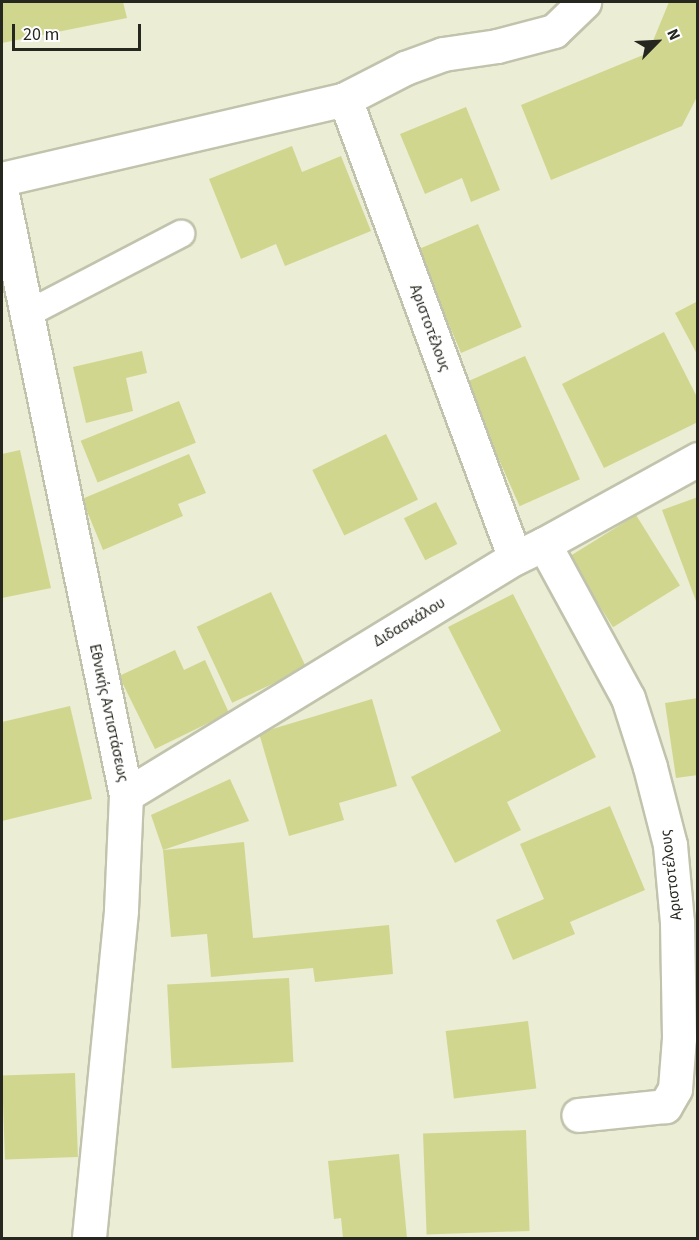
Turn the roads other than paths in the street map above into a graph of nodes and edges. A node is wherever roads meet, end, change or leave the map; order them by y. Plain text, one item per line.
1 (584, 2) edge
2 (345, 99) junction
3 (2, 179) edge
4 (4, 214) edge
5 (181, 234) dead end
6 (27, 314) junction
7 (698, 459) edge
8 (544, 544) junction
9 (515, 558) junction
10 (126, 795) junction
11 (578, 1115) dead end
12 (89, 1239) edge

1 - 2 street
2 - 3 street
2 - 9 street, Αριστοτέλους
4 - 6 street, Εθνικής Αντιστάσεως
5 - 6 lane
6 - 10 street, Εθνικής Αντιστάσεως
7 - 8 street, Διδασκάλου
8 - 9 street, Διδασκάλου
8 - 11 street, Αριστοτέλους
9 - 10 street, Διδασκάλου
10 - 12 street, Εθνικής Αντιστάσεως

